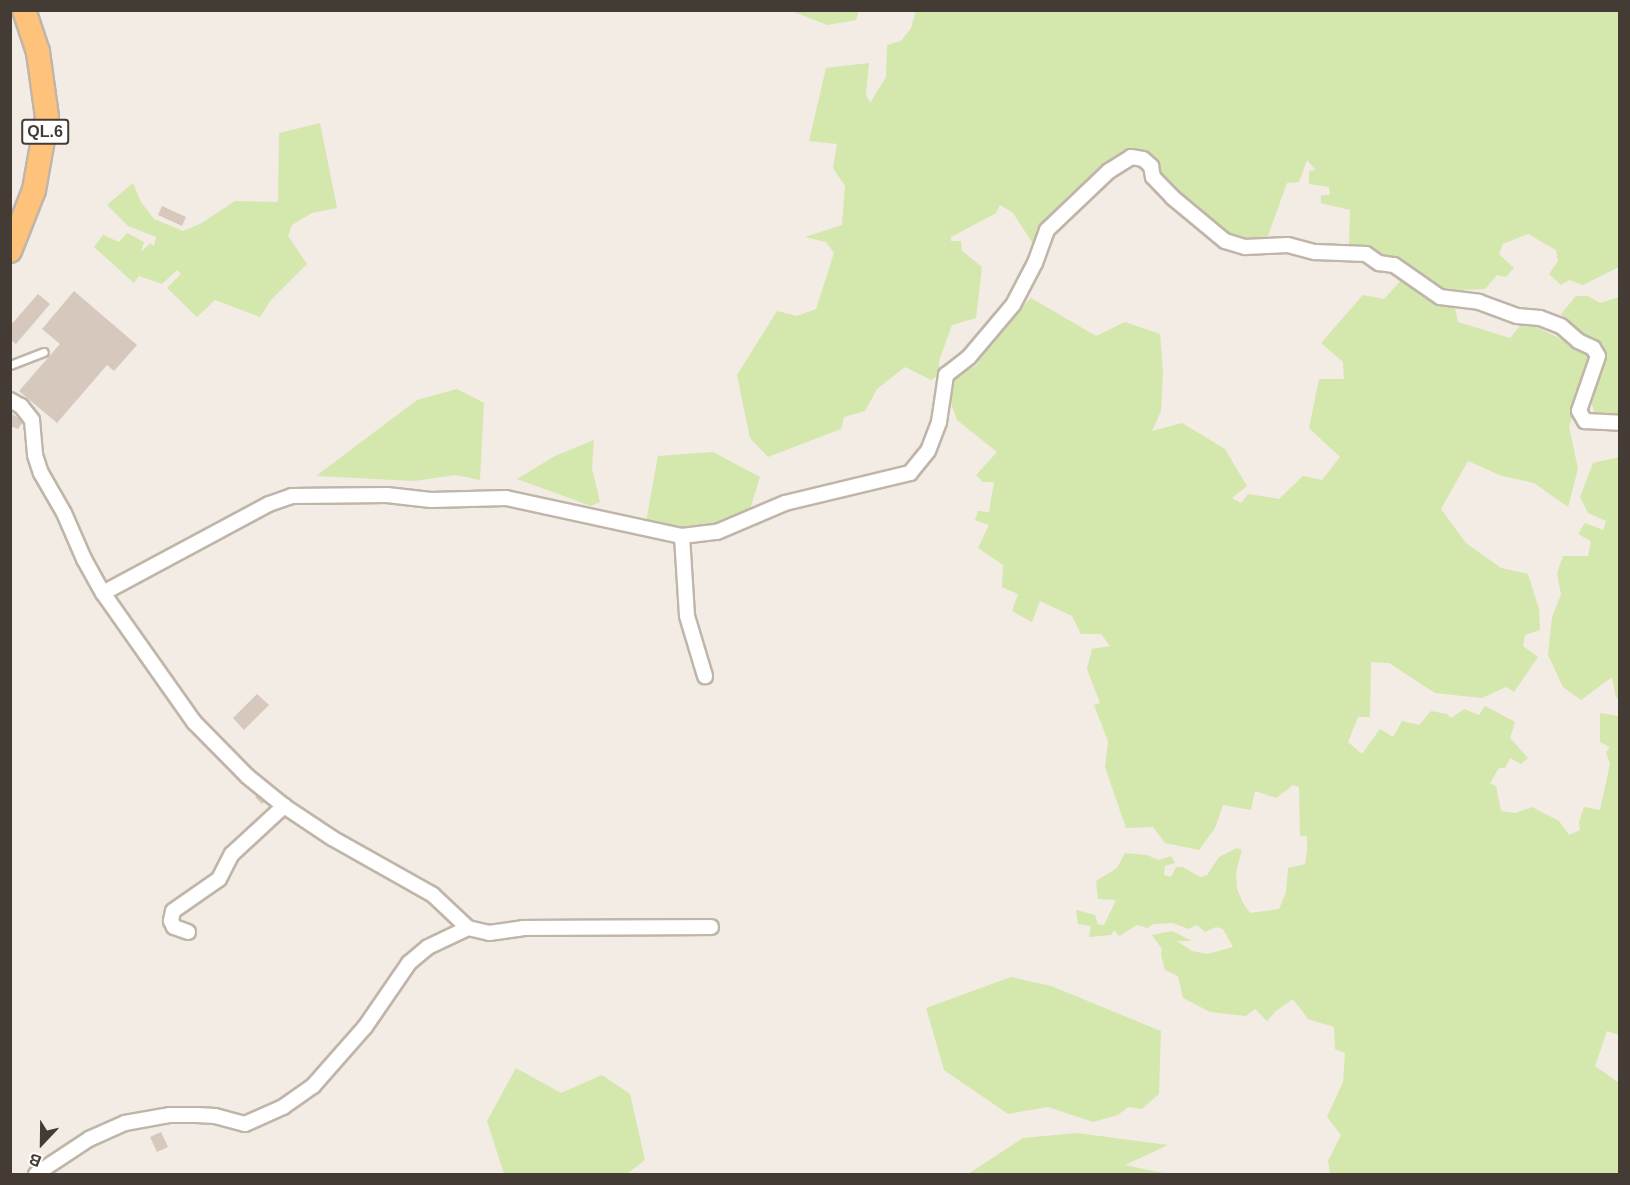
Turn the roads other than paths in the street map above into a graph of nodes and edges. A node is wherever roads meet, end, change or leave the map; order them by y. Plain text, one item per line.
1 (24, 10) edge
2 (10, 251) edge
3 (44, 352) dead end
4 (10, 366) edge
5 (10, 400) edge
6 (1620, 423) edge
7 (682, 536) junction
8 (103, 593) junction
9 (705, 676) dead end
10 (284, 806) junction
11 (711, 927) dead end
12 (468, 928) junction
13 (188, 932) dead end
14 (36, 1174) edge

1 - 2 highway, QL.6
3 - 4 lane
5 - 8 street
6 - 7 street
7 - 8 street
7 - 9 street
8 - 10 street
10 - 12 street
10 - 13 street
11 - 12 street
12 - 14 street

